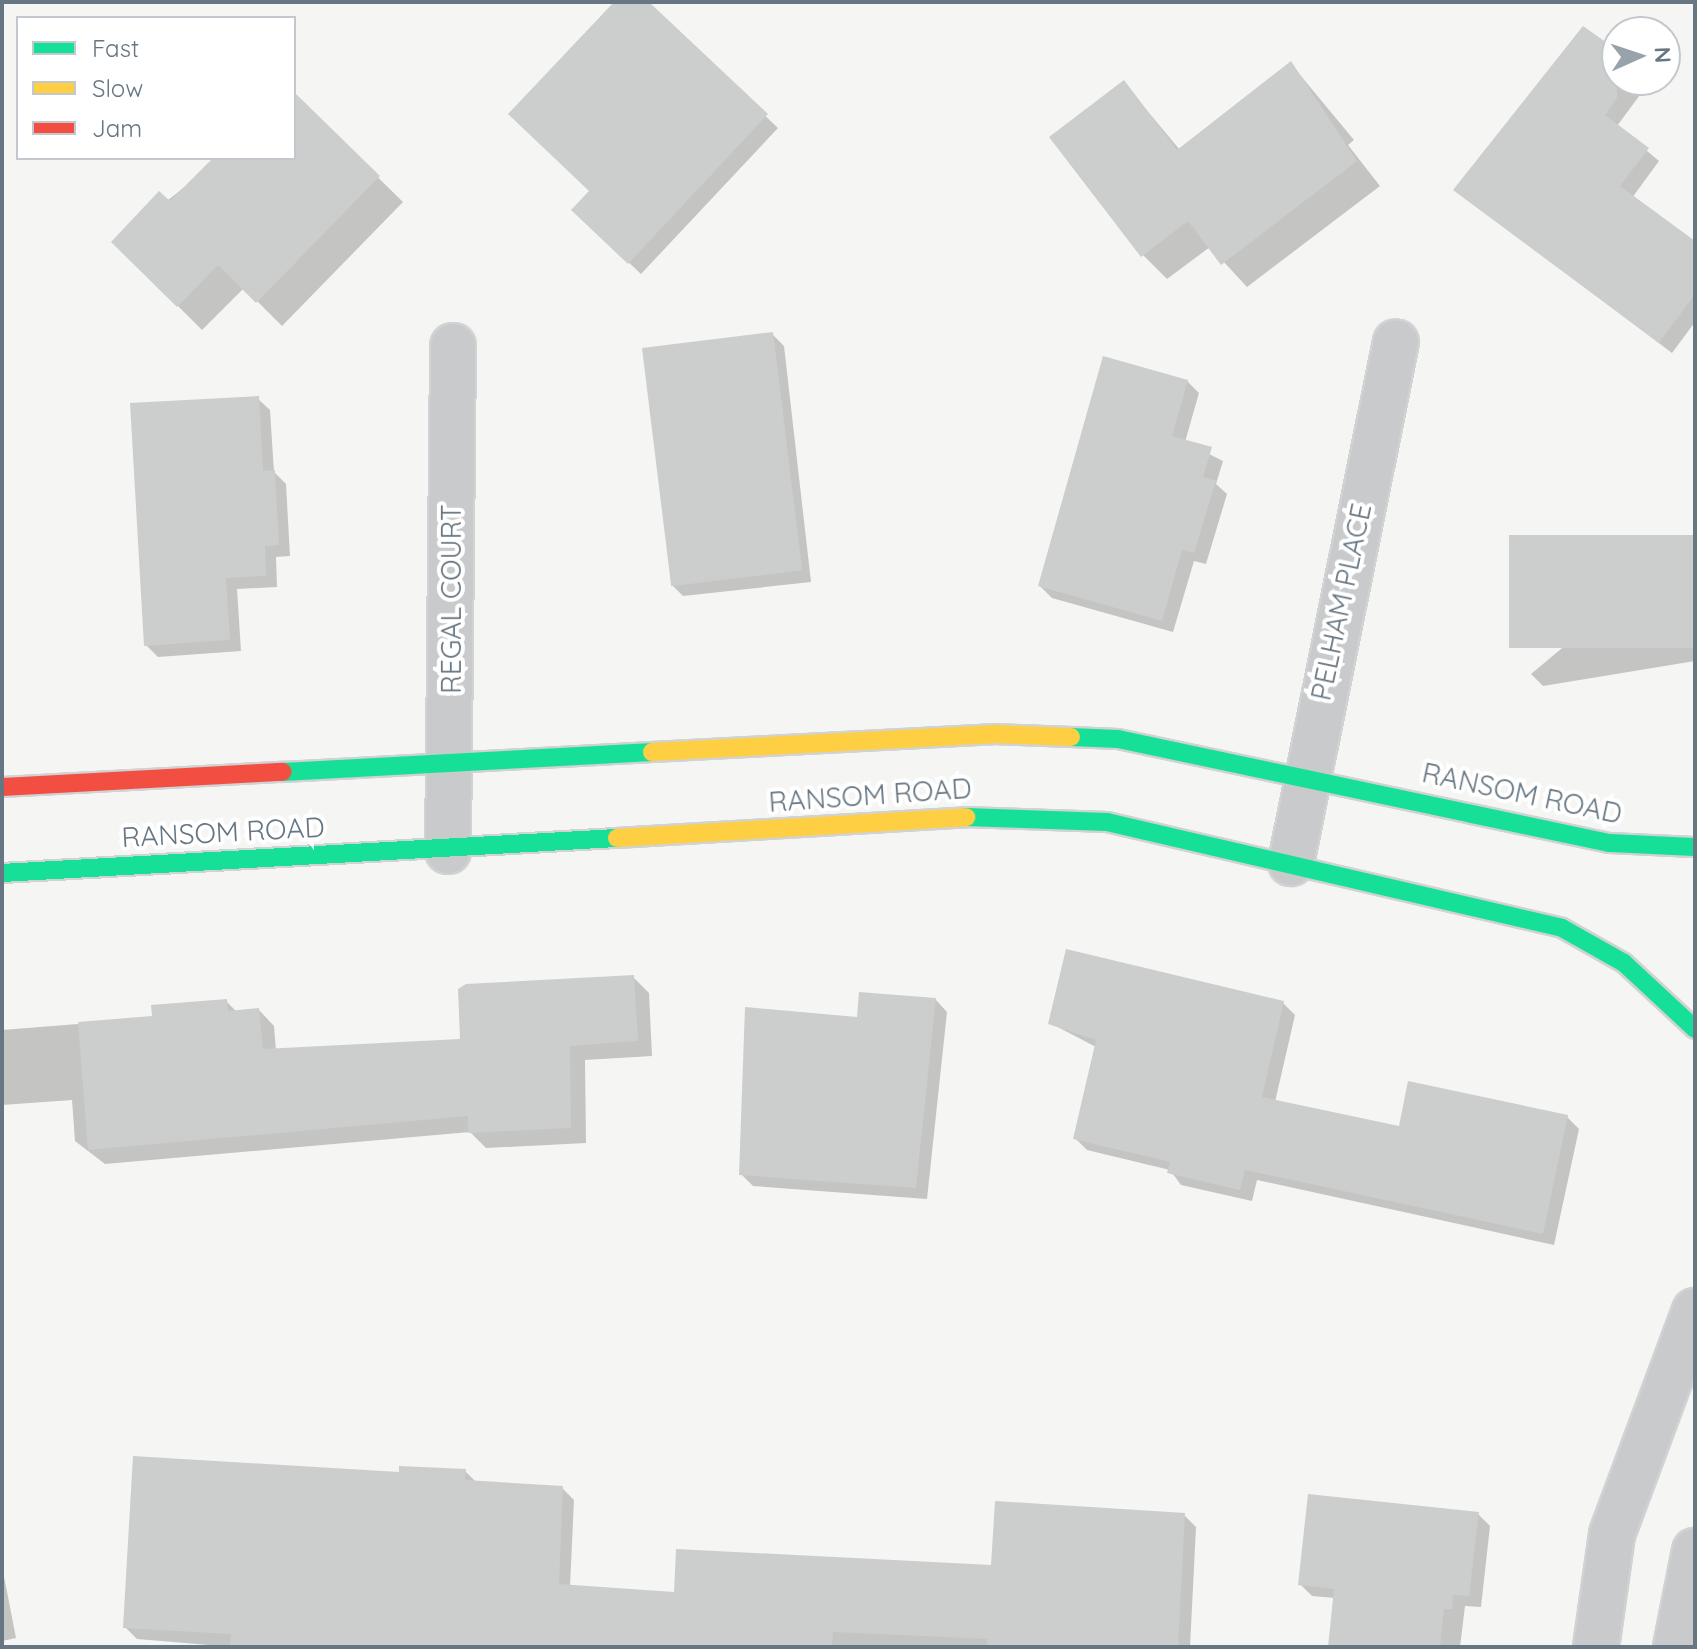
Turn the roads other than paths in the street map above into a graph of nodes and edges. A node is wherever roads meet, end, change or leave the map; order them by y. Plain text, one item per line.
1 (1396, 342) dead end
2 (453, 346) dead end
3 (449, 767) junction
4 (1304, 783) junction
5 (2, 787) edge
6 (1695, 847) edge
7 (448, 851) junction
8 (1291, 863) junction
9 (2, 873) edge
10 (1695, 1029) edge
11 (1695, 1311) edge
12 (1695, 1551) edge
13 (1596, 1647) edge
14 (1676, 1647) edge

1 - 4 street, PELHAM PLACE
2 - 3 street, REGAL COURT
3 - 4 street, RANSOM ROAD
3 - 5 street, RANSOM ROAD
3 - 7 street, REGAL COURT
4 - 6 street, RANSOM ROAD
4 - 8 street, PELHAM PLACE
7 - 8 street, RANSOM ROAD
7 - 9 street, RANSOM ROAD
8 - 10 street, RANSOM ROAD
11 - 13 street
12 - 14 street

